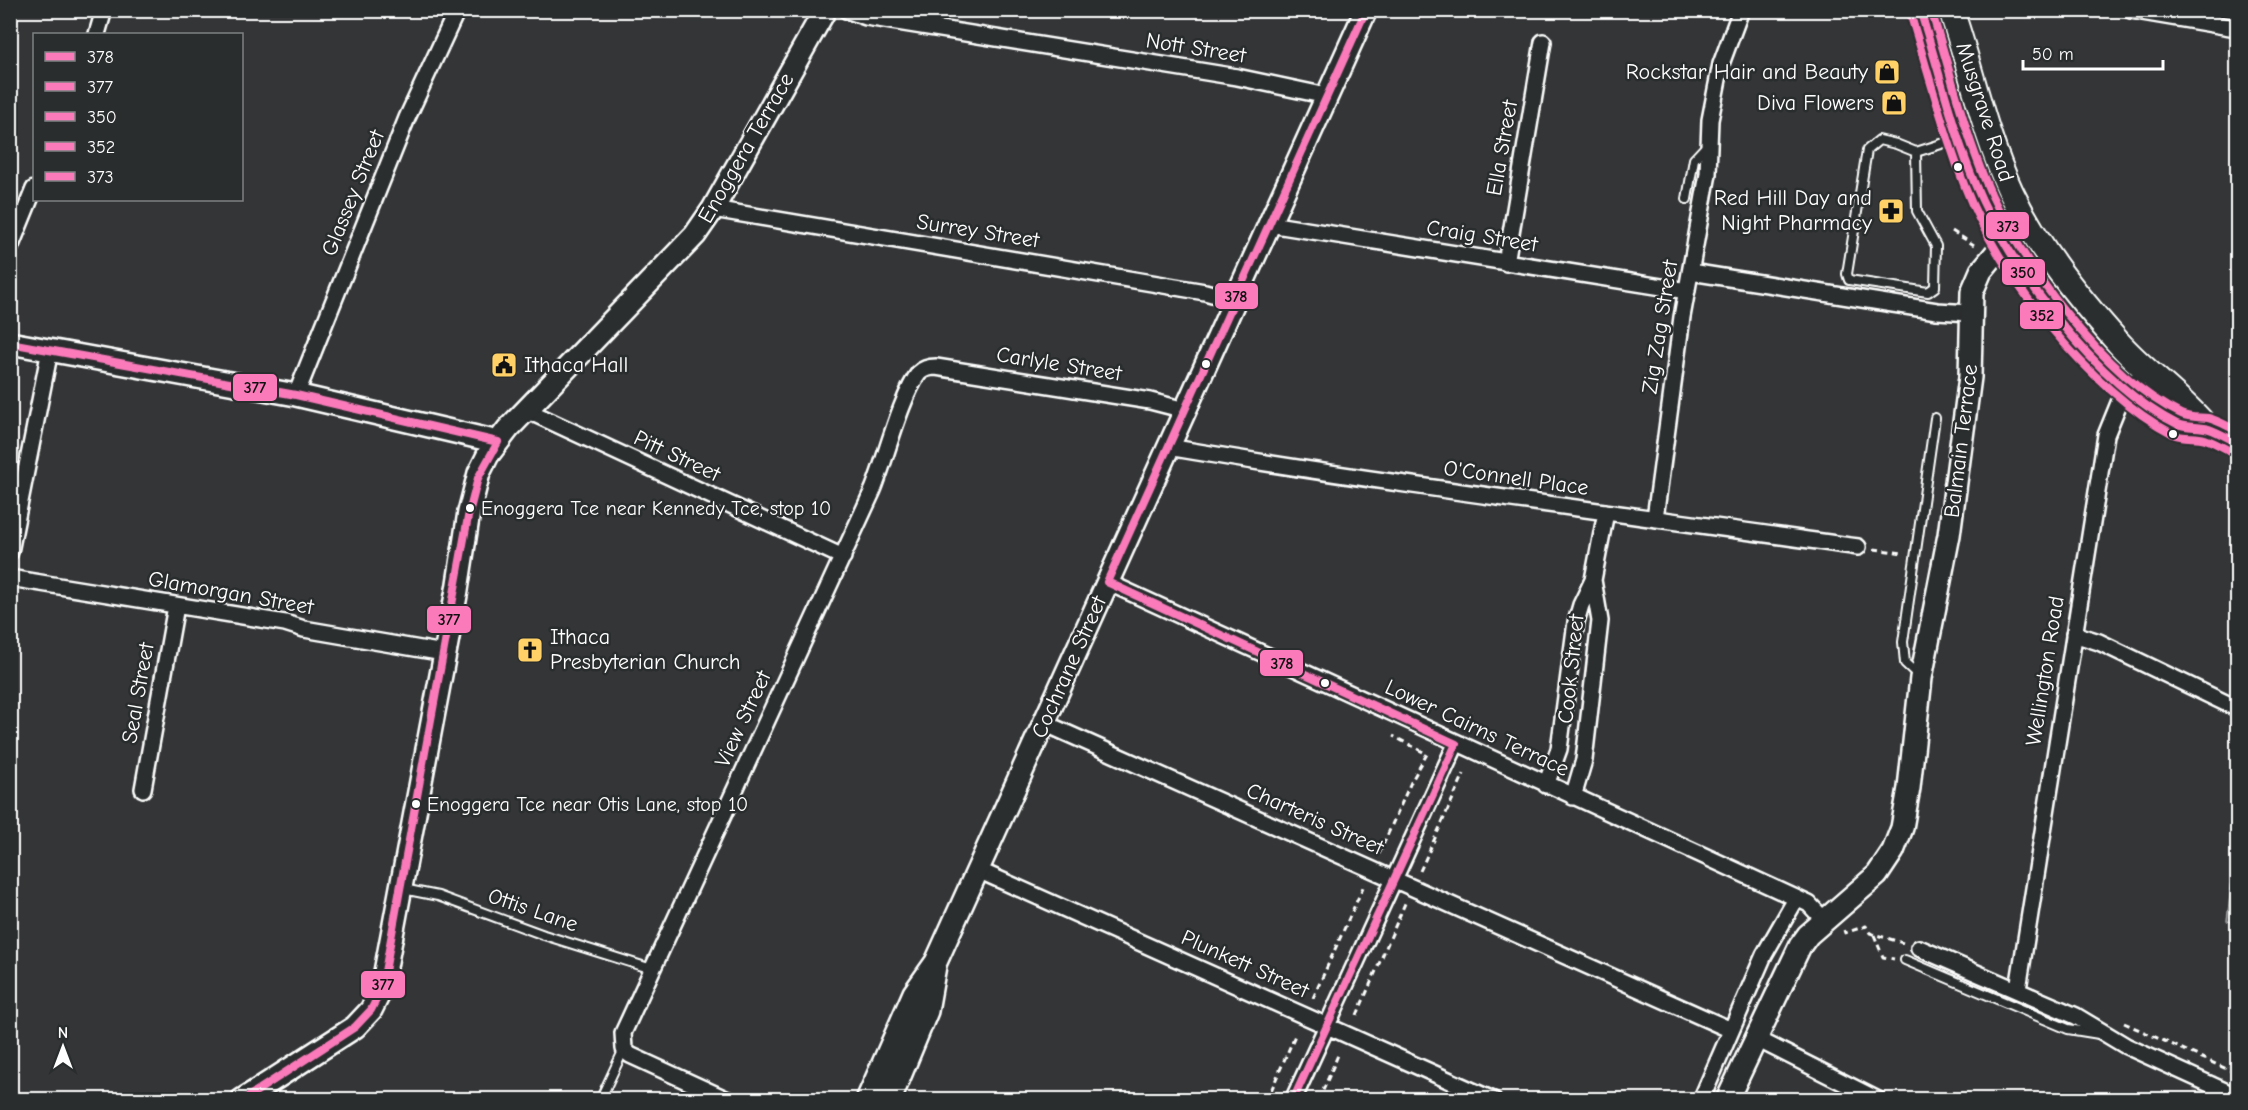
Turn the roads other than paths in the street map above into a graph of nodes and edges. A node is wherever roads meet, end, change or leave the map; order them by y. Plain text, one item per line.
1 (104, 10) edge
2 (457, 10) edge
3 (825, 10) edge
4 (846, 10) edge
5 (1366, 10) edge
6 (1741, 10) edge
7 (1920, 10) edge
8 (1951, 10) edge
9 (2130, 10) edge
10 (2230, 27) dead end
11 (97, 33) edge
12 (1544, 42) dead end
13 (1327, 96) junction
14 (1959, 139) junction
15 (1709, 144) junction
16 (1916, 152) junction
17 (33, 191) edge
18 (1687, 199) dead end
19 (713, 209) junction
20 (2025, 218) junction
21 (1269, 224) junction
22 (2004, 242) junction
23 (10, 248) edge
24 (1506, 263) junction
25 (1691, 272) junction
26 (1687, 291) junction
27 (1234, 300) junction
28 (1971, 313) junction
29 (10, 343) edge
30 (50, 350) junction
31 (925, 369) joint
32 (2145, 370) junction
33 (2128, 391) junction
34 (296, 395) junction
35 (526, 410) junction
36 (1185, 410) junction
37 (1935, 418) dead end
38 (2208, 429) junction
39 (498, 442) junction
40 (2238, 442) edge
41 (1168, 447) junction
42 (1605, 512) junction
43 (1655, 518) junction
44 (1857, 547) road end
45 (10, 552) edge
46 (843, 557) junction
47 (10, 578) edge
48 (1593, 580) junction
49 (1107, 582) junction
50 (176, 606) junction
51 (2074, 634) junction
52 (444, 653) junction
53 (1921, 678) junction
54 (2238, 708) edge
55 (1044, 723) junction
56 (1456, 744) junction
57 (1546, 785) junction
58 (143, 789) dead end
59 (1573, 797) junction
60 (978, 870) junction
61 (1392, 878) junction
62 (401, 889) junction
63 (1796, 899) junction
64 (1833, 922) junction
65 (1919, 948) road end
66 (1905, 960) road end
67 (936, 962) junction
68 (652, 969) junction
69 (2018, 989) junction
70 (1327, 1025) junction
71 (1731, 1030) junction
72 (2106, 1035) junction
73 (1755, 1038) junction
74 (624, 1049) junction
75 (2238, 1096) edge
76 (242, 1100) edge
77 (600, 1100) edge
78 (728, 1100) edge
79 (867, 1100) edge
80 (890, 1100) edge
81 (1293, 1100) edge
82 (1493, 1100) edge
83 (1701, 1100) edge
84 (1726, 1100) edge
85 (1878, 1100) edge

1 - 11 street
2 - 34 street, Glassey Street
3 - 19 street, Enoggera Terrace
4 - 13 street, Nott Street
5 - 13 street, Cochrane Street
6 - 15 street, Zig Zag Street
7 - 14 main road, Musgrave Road
8 - 20 main road, Musgrave Road
9 - 10 street
12 - 24 street, Ella Street
13 - 21 street, Cochrane Street
14 - 16 lane
14 - 22 main road, Musgrave Road
15 - 18 lane
15 - 25 street, Zig Zag Street
16 - 16 lane
17 - 23 street
19 - 27 street, Surrey Street
19 - 35 street, Enoggera Terrace
20 - 22 street, Balmain Terrace
20 - 32 main road, Musgrave Road
21 - 24 street, Craig Street
21 - 27 street, Cochrane Street
22 - 28 street, Balmain Terrace
22 - 33 main road, Musgrave Road
24 - 26 street, Craig Street
25 - 26 street, Zig Zag Street
25 - 28 street
26 - 43 street, Zig Zag Street
27 - 36 street, Cochrane Street
28 - 53 street, Balmain Terrace
29 - 30 street
30 - 34 street
30 - 45 street
31 - 36 street, Carlyle Street
31 - 46 street, View Street
32 - 33 street, Wellington Road
32 - 38 main road, Musgrave Road
33 - 38 main road, Musgrave Road
33 - 51 street, Wellington Road
34 - 39 street
35 - 39 street, Enoggera Terrace
35 - 46 street, Pitt Street
36 - 41 street, Cochrane Street
37 - 53 lane, Balmain Terrace
38 - 40 main road, Musgrave Road
39 - 52 street, Enoggera Terrace
41 - 42 street, O'Connell Place
41 - 49 street, Cochrane Street
42 - 43 street, O'Connell Place
42 - 48 street, Cook Street
43 - 44 street, O'Connell Place
46 - 68 street, View Street
47 - 50 street, Glamorgan Street
48 - 57 street, Cook Street
48 - 59 street, Cook Street
49 - 55 street, Cochrane Street
49 - 56 street, Lower Cairns Terrace
50 - 52 street, Glamorgan Street
50 - 58 street, Seal Street
51 - 54 street
51 - 69 street, Wellington Road
52 - 62 street, Enoggera Terrace
53 - 64 street, Balmain Terrace
55 - 60 street, Cochrane Street
55 - 61 street, Charteris Street
56 - 57 street, Lower Cairns Terrace
56 - 61 street
57 - 59 street, Lower Cairns Terrace
59 - 63 street, Lower Cairns Terrace
60 - 67 street, Cochrane Street
60 - 70 street, Plunkett Street
61 - 70 street
61 - 71 street, Charteris Street
62 - 68 lane, Ottis Lane
62 - 76 street, Enoggera Terrace
63 - 64 street, Lower Cairns Terrace
63 - 71 street
64 - 73 street, Balmain Terrace
65 - 69 street
66 - 72 lane
67 - 79 street, Cochrane Street
67 - 80 street, Cochrane Street
68 - 74 street, View Street
69 - 72 street
70 - 81 street
70 - 82 street, Plunkett Street
71 - 83 street
72 - 75 street
73 - 84 street, Balmain Terrace
73 - 85 street
74 - 77 lane
74 - 78 street

